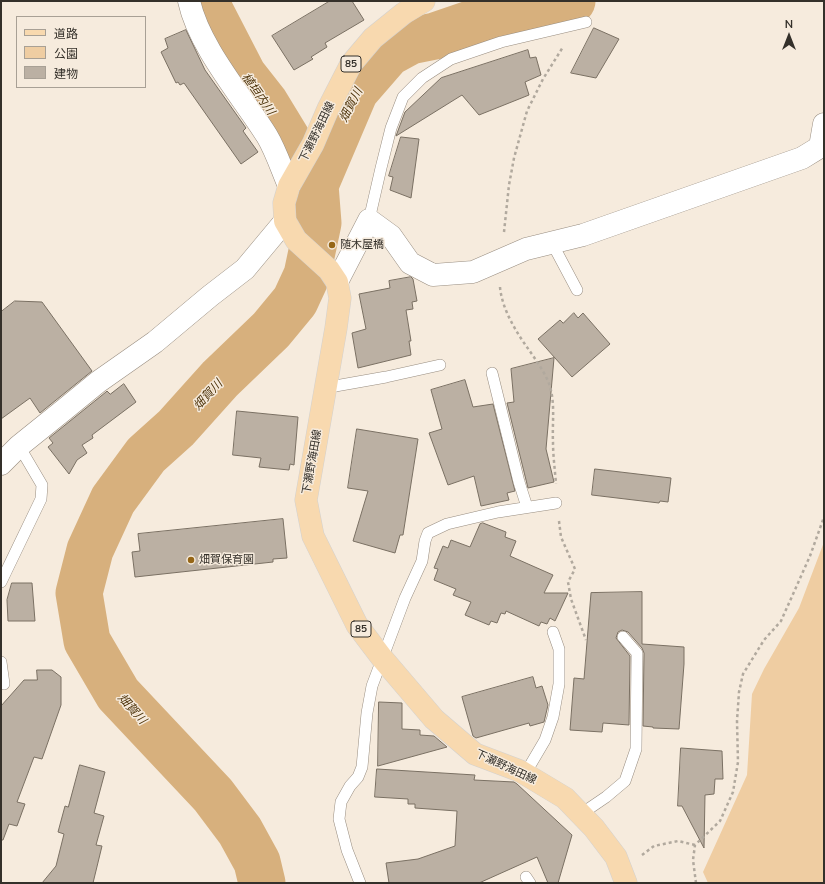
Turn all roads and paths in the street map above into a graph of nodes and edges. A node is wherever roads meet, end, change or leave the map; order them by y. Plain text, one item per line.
1 (189, 1) edge
2 (424, 1) edge
3 (586, 22) dead end
4 (823, 131) edge
5 (294, 179) junction
6 (369, 220) junction
7 (285, 221) junction
8 (552, 243) junction
9 (333, 276) junction
10 (577, 290) dead end
11 (440, 365) dead end
12 (492, 373) dead end
13 (324, 388) junction
14 (19, 446) junction
15 (1, 464) edge
16 (556, 503) joint
17 (527, 507) junction
18 (824, 517) edge
19 (1, 582) edge
20 (552, 632) dead end
21 (623, 637) dead end
22 (586, 640) dead end
23 (382, 658) junction
24 (1, 662) edge
25 (4, 684) dead end
26 (525, 774) junction
27 (581, 814) junction
28 (695, 845) junction
29 (624, 877) edge
30 (355, 880) edge
31 (696, 883) edge

1 - 5 street
2 - 5 main road, 下瀬野海田線 / 85
3 - 6 lane
4 - 8 street
5 - 7 main road, 下瀬野海田線 / 85
6 - 8 street
6 - 9 street
7 - 9 main road, 下瀬野海田線 / 85
7 - 14 street
8 - 10 lane
9 - 13 main road, 下瀬野海田線 / 85
11 - 13 lane
12 - 17 lane
13 - 23 main road, 下瀬野海田線 / 85
14 - 15 street
14 - 19 lane
16 - 17 lane
16 - 22 path
17 - 23 lane
18 - 28 path
20 - 26 lane
21 - 27 lane
23 - 26 main road, 下瀬野海田線 / 85
23 - 30 lane
24 - 25 lane
26 - 27 main road, 下瀬野海田線 / 85
27 - 29 main road, 下瀬野海田線 / 85
28 - 29 path
28 - 31 path

